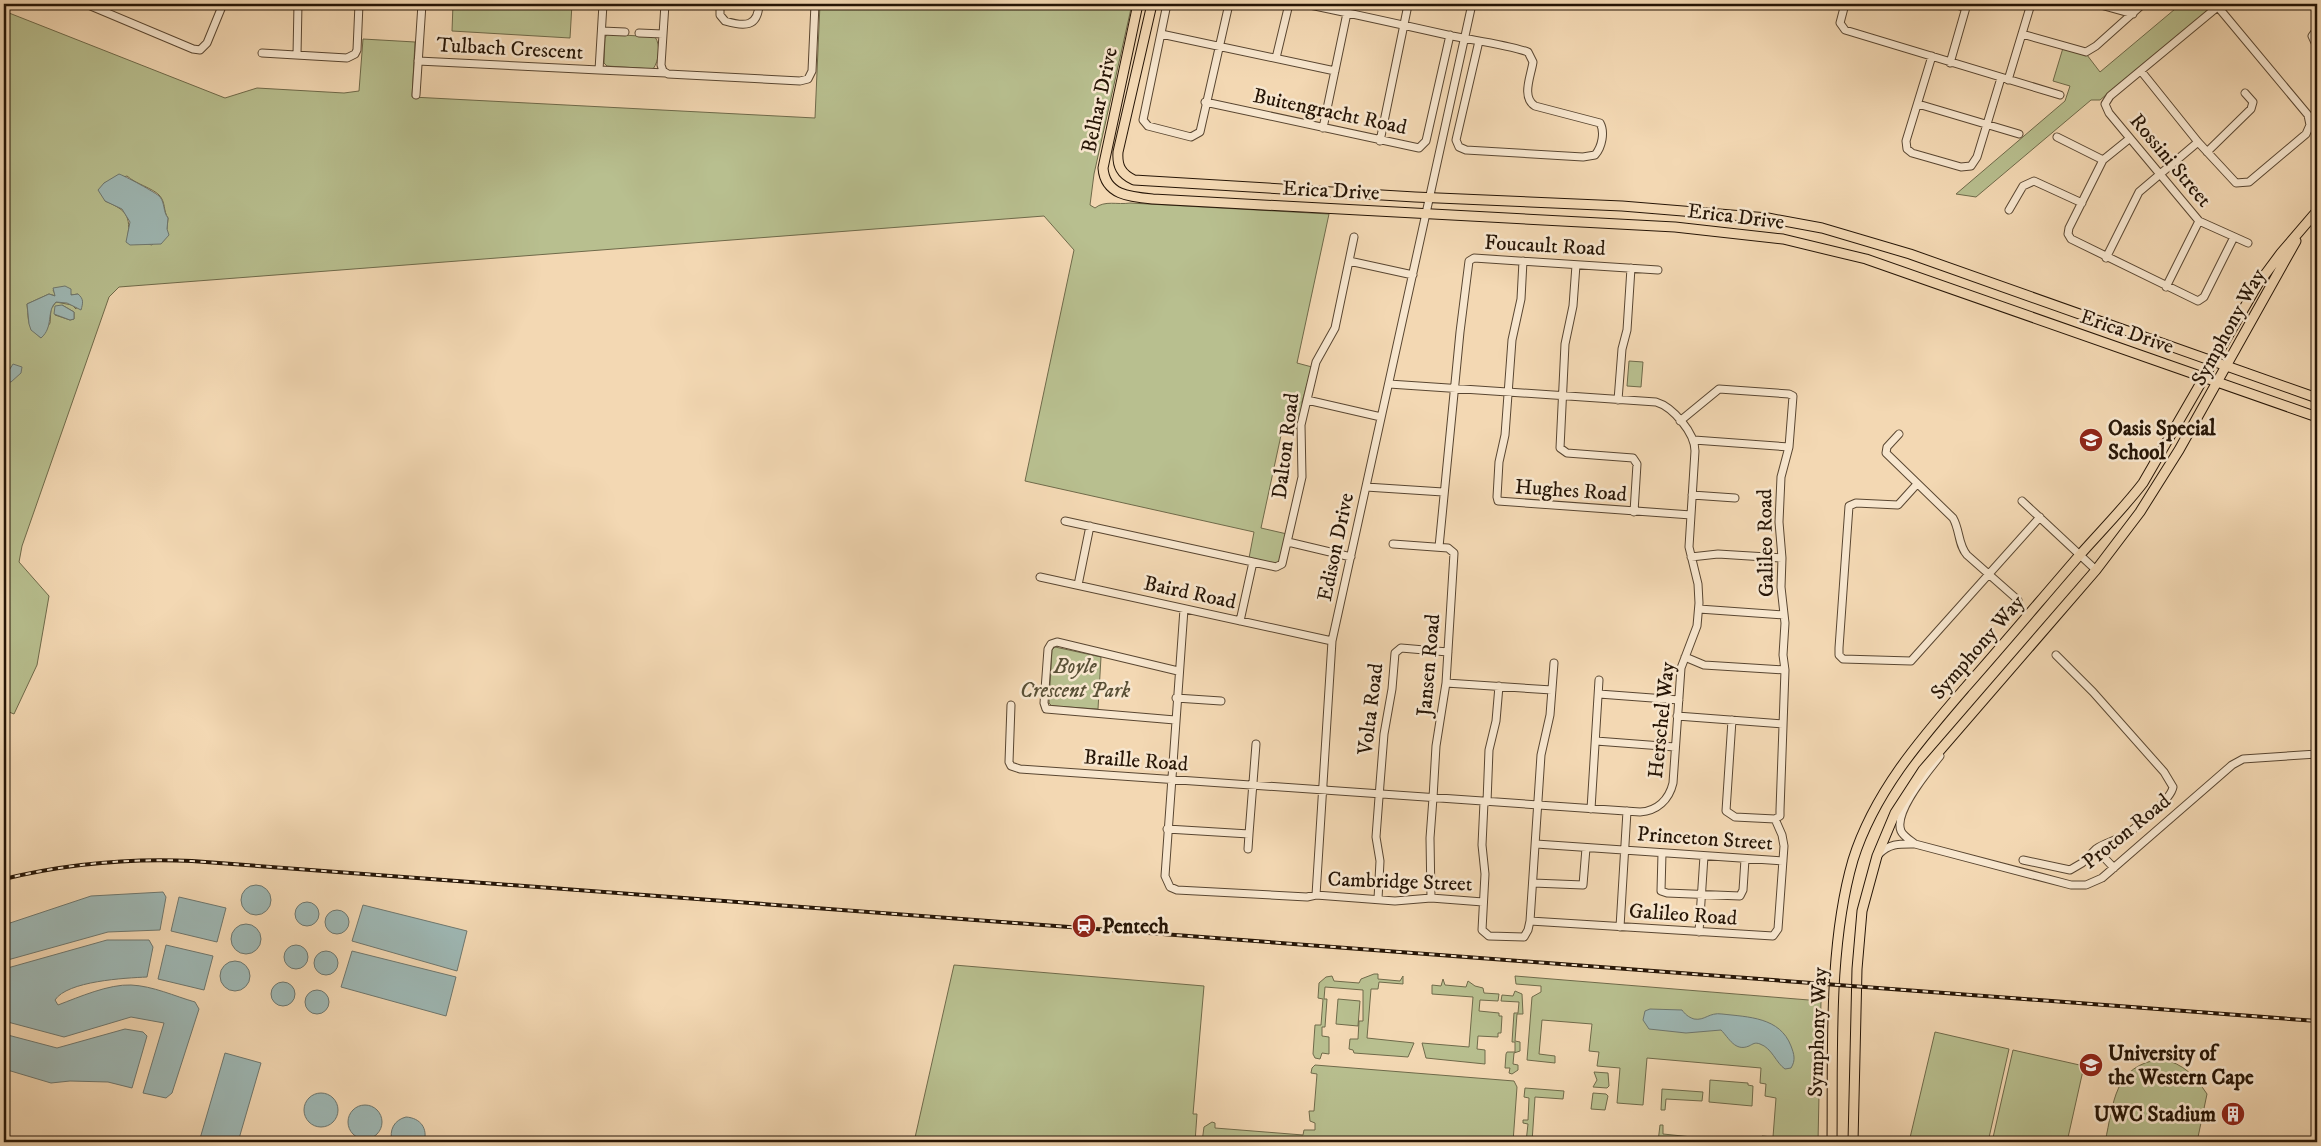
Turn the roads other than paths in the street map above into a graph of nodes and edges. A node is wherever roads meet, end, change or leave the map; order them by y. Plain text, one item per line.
1 (86, 4) edge
2 (223, 4) edge
3 (298, 4) edge
4 (359, 4) edge
5 (422, 4) edge
6 (603, 4) edge
7 (665, 4) edge
8 (720, 4) edge
9 (760, 4) edge
10 (815, 4) edge
11 (1138, 4) edge
12 (1152, 4) edge
13 (1167, 4) edge
14 (1229, 4) edge
15 (1288, 4) edge
16 (1305, 4) edge
17 (1472, 4) edge
18 (1846, 4) edge
19 (1954, 4) edge
20 (2031, 4) edge
21 (2097, 4) edge
22 (2142, 4) edge
23 (1408, 5) edge
24 (2219, 5) edge
25 (1967, 6) edge
26 (1347, 13) junction
27 (2133, 14) junction
28 (1404, 25) junction
29 (2317, 29) edge
30 (602, 31) junction
31 (624, 32) dead end
32 (639, 33) dead end
33 (663, 34) junction
34 (1161, 34) junction
35 (2022, 34) junction
36 (1450, 35) junction
37 (1464, 38) junction
38 (1479, 41) junction
39 (1218, 46) junction
40 (2317, 47) edge
41 (262, 53) dead end
42 (297, 54) junction
43 (1932, 56) junction
44 (1276, 58) junction
45 (418, 61) junction
46 (1950, 62) junction
47 (600, 70) junction
48 (1335, 71) junction
49 (2141, 72) junction
50 (666, 73) junction
51 (2004, 79) junction
52 (2245, 93) dead end
53 (416, 95) dead end
54 (2060, 96) dead end
55 (1206, 102) junction
56 (1918, 104) junction
57 (1987, 124) junction
58 (1323, 128) junction
59 (2019, 134) dead end
60 (2057, 137) dead end
61 (2129, 139) junction
62 (1380, 141) junction
63 (2198, 142) junction
64 (2206, 152) junction
65 (2103, 160) junction
66 (2159, 174) junction
67 (1134, 180) joint
68 (1123, 196) joint
69 (1429, 198) junction
70 (2082, 203) junction
71 (2008, 210) dead end
72 (2317, 211) edge
73 (1426, 213) junction
74 (2198, 221) junction
75 (2300, 232) junction
76 (1354, 237) dead end
77 (2234, 237) junction
78 (2248, 243) dead end
79 (2106, 258) junction
80 (1349, 261) junction
81 (1523, 261) junction
82 (1576, 265) junction
83 (1631, 268) junction
84 (1658, 270) dead end
85 (1412, 275) junction
86 (2166, 287) junction
87 (2212, 361) junction
88 (2226, 366) junction
89 (2203, 376) junction
90 (2218, 382) junction
91 (1389, 384) junction
92 (1455, 389) junction
93 (1508, 393) junction
94 (1562, 396) junction
95 (2317, 398) edge
96 (1307, 400) junction
97 (1618, 400) junction
98 (1381, 416) junction
99 (2317, 417) edge
100 (1680, 421) junction
101 (1899, 434) dead end
102 (1694, 440) junction
103 (1789, 447) junction
104 (1917, 484) junction
105 (1366, 486) junction
106 (1443, 492) junction
107 (1692, 495) junction
108 (1735, 498) dead end
109 (2022, 501) dead end
110 (1634, 512) junction
111 (1691, 515) junction
112 (2040, 517) junction
113 (1065, 521) dead end
114 (1090, 526) junction
115 (1288, 542) junction
116 (1392, 544) dead end
117 (1439, 547) junction
118 (2080, 555) junction
119 (1351, 556) junction
120 (1691, 557) junction
121 (1782, 558) junction
122 (1252, 562) junction
123 (2096, 570) junction
124 (1989, 574) junction
125 (1040, 577) dead end
126 (1078, 586) junction
127 (2018, 600) dead end
128 (1184, 608) junction
129 (1699, 609) junction
130 (1784, 615) junction
131 (1240, 621) junction
132 (1332, 641) junction
133 (1448, 652) junction
134 (2056, 655) dead end
135 (1685, 657) junction
136 (1554, 663) dead end
137 (1785, 670) junction
138 (1178, 671) junction
139 (1599, 680) dead end
140 (1446, 683) junction
141 (1499, 686) junction
142 (1552, 690) junction
143 (1599, 694) junction
144 (1176, 698) junction
145 (1678, 700) junction
146 (1222, 701) dead end
147 (1011, 705) dead end
148 (1677, 716) junction
149 (1970, 717) junction
150 (1175, 720) junction
151 (1732, 720) junction
152 (1783, 724) junction
153 (1596, 741) junction
154 (1256, 744) dead end
155 (1675, 747) junction
156 (2317, 754) edge
157 (1171, 780) junction
158 (1253, 786) junction
159 (1322, 790) junction
160 (1379, 794) junction
161 (1433, 798) junction
162 (1486, 802) junction
163 (1537, 805) junction
164 (1591, 809) junction
165 (1628, 811) junction
166 (1777, 817) junction
167 (1167, 829) junction
168 (1249, 834) junction
169 (1536, 844) junction
170 (1915, 844) junction
171 (1586, 848) junction
172 (1248, 849) dead end
173 (2096, 849) junction
174 (1625, 850) junction
175 (1662, 853) junction
176 (1704, 856) junction
177 (1877, 856) junction
178 (1745, 859) junction
179 (2022, 860) dead end
180 (1783, 861) junction
181 (2114, 868) junction
182 (1533, 884) junction
183 (1316, 895) junction
184 (1702, 895) junction
185 (1431, 898) junction
186 (1378, 899) junction
187 (1483, 902) junction
188 (1530, 921) junction
189 (1620, 927) junction
190 (1699, 932) junction
191 (1832, 1142) edge
192 (1853, 1142) edge

1 - 2 street
3 - 42 street
4 - 42 street
5 - 45 street
6 - 30 street, Tulbach Crescent
7 - 33 street
8 - 9 street
10 - 50 street, Tulbach Crescent
11 - 68 main road, Belhar Drive
12 - 67 main road, Belhar Drive
13 - 34 street
14 - 39 street
15 - 44 street
16 - 26 street
17 - 37 street, Edison Drive
18 - 43 street
19 - 25 street
20 - 35 street
21 - 27 street
22 - 27 street
23 - 28 street
24 - 49 street
24 - 64 street
25 - 46 street
26 - 28 street
26 - 48 street
27 - 35 street
28 - 36 street
28 - 62 street
29 - 40 street
30 - 31 street, Tulbach Crescent
30 - 47 street, Tulbach Crescent
32 - 33 street
33 - 50 street
34 - 39 street
34 - 55 street
35 - 51 street
36 - 37 street
36 - 62 street, Buitengracht Road
37 - 38 street
37 - 69 street, Edison Drive
38 - 38 street
39 - 44 street
39 - 55 street
41 - 42 street
43 - 46 street
43 - 56 street
44 - 48 street
45 - 47 street, Tulbach Crescent
45 - 53 street
46 - 51 street
47 - 50 street, Tulbach Crescent
48 - 58 street
49 - 61 street, Rossini Street
49 - 63 street
51 - 54 street
51 - 57 street
52 - 64 street
55 - 58 street, Buitengracht Road
56 - 57 street
56 - 57 street
57 - 59 street
58 - 62 street, Buitengracht Road
60 - 65 street
61 - 65 street
61 - 66 street, Rossini Street
63 - 64 street
63 - 66 street
65 - 70 street
66 - 74 street, Rossini Street
66 - 79 street
67 - 69 main road, Erica Drive
68 - 73 main road, Erica Drive
69 - 73 street, Edison Drive
69 - 87 main road, Erica Drive
70 - 71 street
70 - 79 street
72 - 75 main road, Symphony Way
73 - 85 street, Edison Drive
73 - 89 main road, Erica Drive
74 - 77 street, Rossini Street
74 - 86 street
75 - 87 main road, Symphony Way
75 - 88 main road, Symphony Way
76 - 80 street, Dalton Road
77 - 78 street, Rossini Street
77 - 86 street
79 - 86 street
80 - 85 street
80 - 96 street, Dalton Road
81 - 82 street, Foucault Road
81 - 92 street, Foucault Road
81 - 93 street
82 - 83 street, Foucault Road
82 - 94 street
83 - 84 street, Foucault Road
83 - 97 street
85 - 91 street, Edison Drive
87 - 88 main road, Erica Drive
87 - 89 main road, Symphony Way
88 - 90 main road, Symphony Way
88 - 95 main road, Erica Drive
89 - 90 main road, Erica Drive
89 - 118 main road, Symphony Way
90 - 99 main road, Erica Drive
90 - 123 main road, Symphony Way
91 - 92 street
91 - 98 street, Edison Drive
92 - 93 street
92 - 106 street
93 - 94 street
93 - 110 street, Hughes Road
94 - 97 street
94 - 110 street
96 - 98 street
96 - 115 street, Dalton Road
97 - 100 street
98 - 105 street, Edison Drive
100 - 102 street
100 - 103 street, Galileo Road
101 - 104 street
102 - 103 street
102 - 107 street, Herschel Way
103 - 121 street, Galileo Road
104 - 124 street
104 - 124 street
105 - 106 street
105 - 119 street, Edison Drive
106 - 117 street
107 - 108 street
107 - 111 street, Herschel Way
109 - 112 street
110 - 111 street, Hughes Road
111 - 120 street, Herschel Way
112 - 118 street
112 - 124 street
113 - 114 street, Dalton Road
114 - 122 street, Dalton Road
114 - 126 street
115 - 119 street
115 - 122 street, Dalton Road
116 - 117 street
117 - 133 street, Jansen Road
118 - 123 street
118 - 191 main road, Symphony Way
119 - 132 street, Edison Drive
120 - 121 street
120 - 129 street, Herschel Way
121 - 130 street, Galileo Road
122 - 131 street
123 - 149 main road, Symphony Way
124 - 127 street
125 - 126 street, Baird Road
126 - 128 street, Baird Road
128 - 131 street, Baird Road
128 - 138 street
129 - 130 street
129 - 135 street, Herschel Way
130 - 137 street, Galileo Road
131 - 132 street, Baird Road
132 - 159 street, Edison Drive
133 - 140 street, Jansen Road
133 - 160 street, Volta Road
134 - 173 street
135 - 137 street
135 - 145 street, Herschel Way
136 - 142 street
137 - 152 street, Galileo Road
138 - 144 street
138 - 150 street
139 - 143 street
140 - 141 street
140 - 161 street, Jansen Road
141 - 142 street
141 - 162 street
142 - 163 street
143 - 145 street
143 - 153 street
144 - 146 street
144 - 150 street
145 - 148 street, Herschel Way
147 - 157 street, Braille Road
148 - 151 street
148 - 155 street, Herschel Way
149 - 170 street
149 - 177 main road, Symphony Way
150 - 157 street
151 - 152 street
151 - 166 street
152 - 166 street, Galileo Road
153 - 155 street
153 - 164 street
154 - 158 street
155 - 165 street, Herschel Way
156 - 181 street, Proton Road
157 - 158 street, Braille Road
157 - 167 street
158 - 159 street, Braille Road
158 - 168 street
159 - 160 street, Herschel Way
159 - 183 street, Edison Drive
160 - 161 street, Herschel Way
160 - 186 street, Volta Road
161 - 162 street, Herschel Way
161 - 185 street, Jansen Road
162 - 163 street, Herschel Way
162 - 187 street
163 - 164 street, Herschel Way
163 - 169 street
164 - 165 street, Herschel Way
165 - 174 street
166 - 180 street, Galileo Road
167 - 168 street
167 - 183 street, Cambridge Street
168 - 172 street
169 - 171 street, Princeton Street
169 - 182 street
170 - 177 street, Proton Road
170 - 181 street, Proton Road
171 - 174 street, Princeton Street
171 - 182 street
173 - 179 street
173 - 181 street
174 - 175 street, Princeton Street
174 - 189 street
175 - 176 street, Princeton Street
175 - 184 street
176 - 178 street, Princeton Street
176 - 184 street
177 - 192 main road, Symphony Way
178 - 180 street, Princeton Street
178 - 184 street
180 - 190 street, Galileo Road
182 - 188 street
183 - 186 street, Cambridge Street
184 - 190 street
185 - 186 street, Cambridge Street
185 - 187 street, Cambridge Street
187 - 188 street
188 - 189 street, Galileo Road
189 - 190 street, Galileo Road

